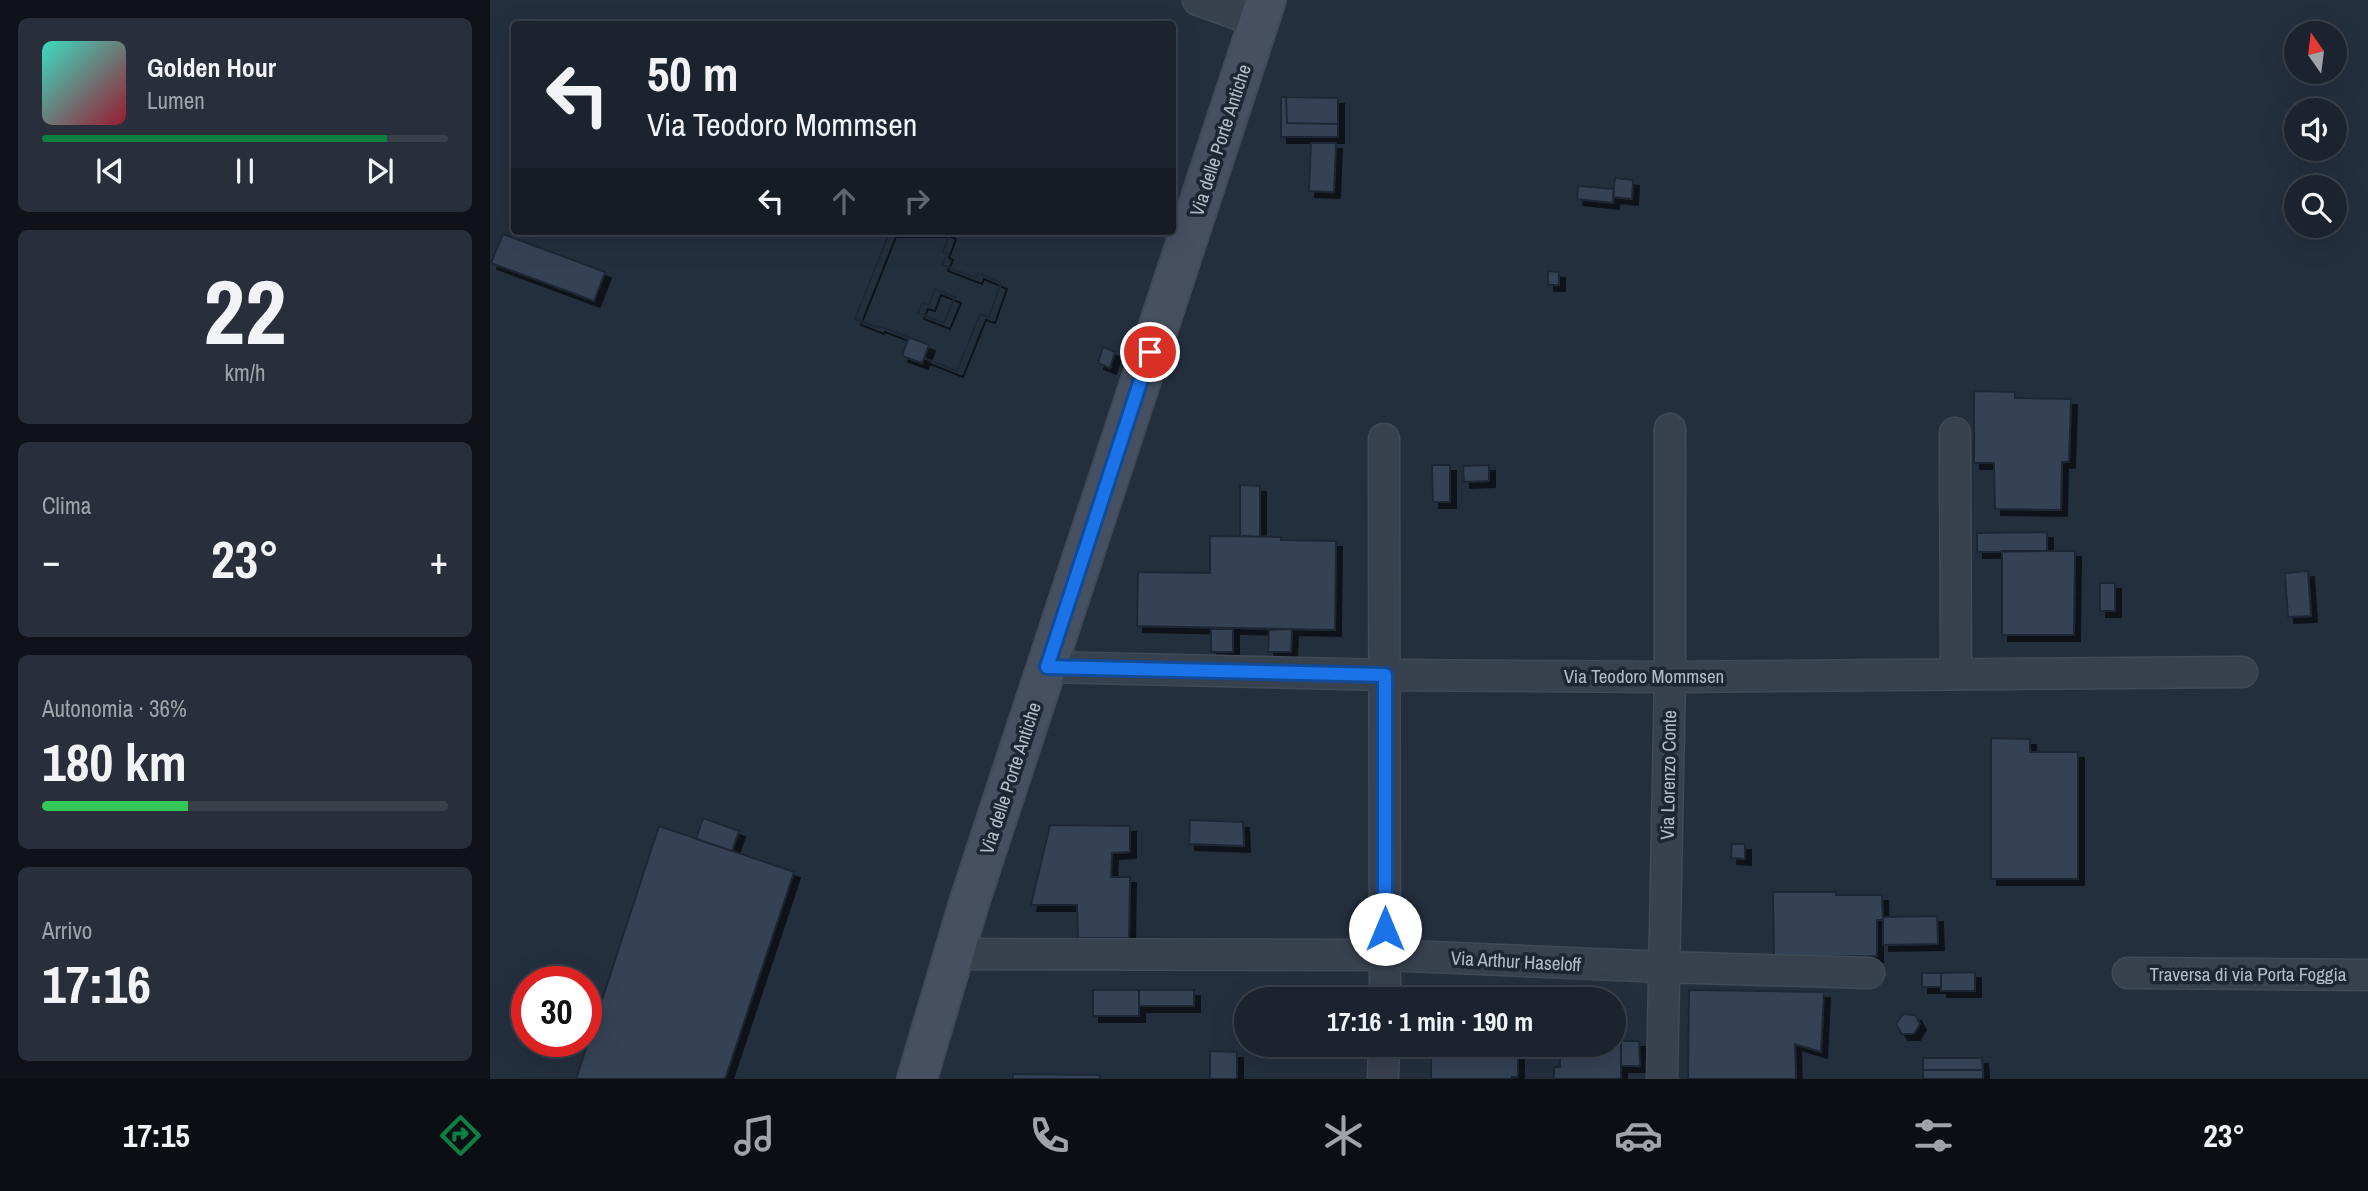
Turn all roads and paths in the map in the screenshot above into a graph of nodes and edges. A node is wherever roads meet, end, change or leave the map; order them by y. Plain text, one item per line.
1 (1198, 0) edge
2 (1262, 11) edge
3 (1670, 429) dead end
4 (1955, 433) dead end
5 (1384, 439) dead end
6 (1047, 667) junction
7 (2242, 672) dead end
8 (1956, 674) junction
9 (1385, 675) junction
10 (1670, 677) junction
11 (954, 954) junction
12 (1385, 955) junction
13 (1664, 967) junction
14 (1869, 973) dead end
15 (2128, 973) dead end
16 (2368, 975) edge
17 (1385, 987) edge
18 (1384, 1057) edge
19 (917, 1079) edge
20 (1383, 1079) edge
21 (1662, 1079) edge

1 - 2 street
2 - 6 main road, Via delle Porte Antiche
3 - 10 street, Via Lorenzo Conte
4 - 8 street
5 - 9 street
6 - 9 street, Via Teodoro Mommsen
6 - 11 main road, Via delle Porte Antiche
7 - 8 street, Via Teodoro Mommsen
8 - 10 street, Via Teodoro Mommsen
9 - 10 street, Via Teodoro Mommsen
9 - 12 street
10 - 13 street, Via Lorenzo Conte
11 - 12 street, Via Arthur Haseloff
11 - 19 main road, Via delle Porte Antiche
12 - 13 street, Via Arthur Haseloff
12 - 17 street
13 - 14 street, Via Arthur Haseloff
13 - 21 street, Via Lorenzo Conte
15 - 16 street, Traversa di via Porta Foggia
18 - 20 street

